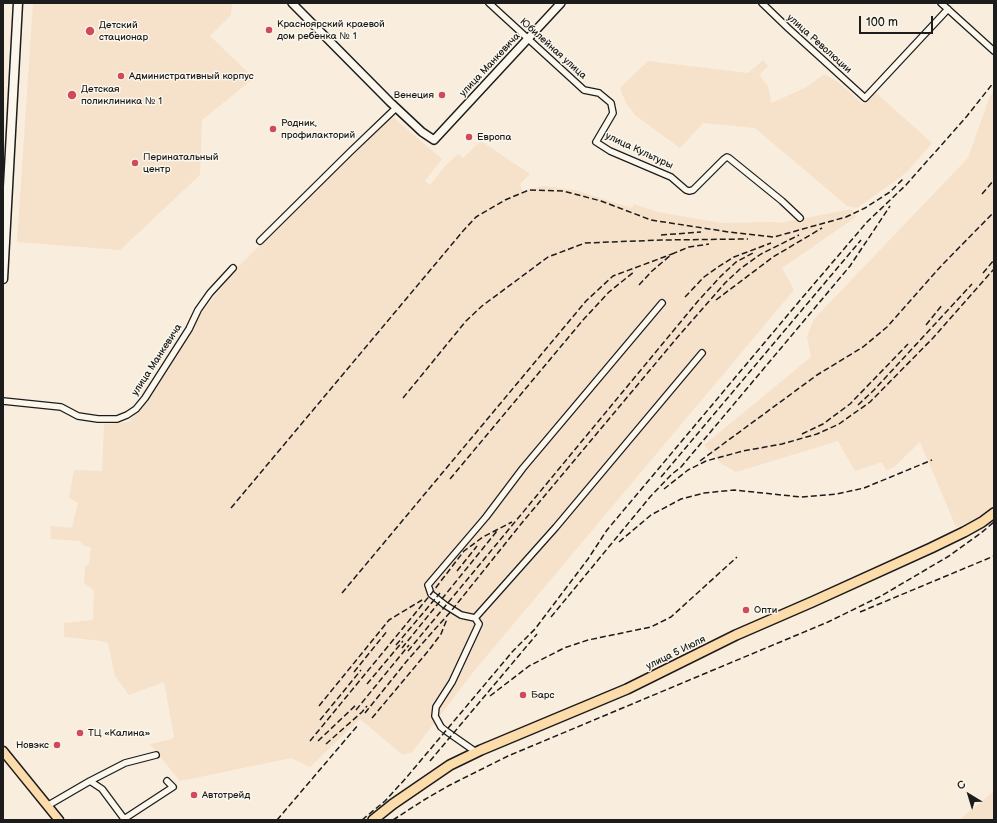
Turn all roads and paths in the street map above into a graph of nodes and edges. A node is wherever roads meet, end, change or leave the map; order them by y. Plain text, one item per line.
1 (18, 3) edge
2 (292, 3) edge
3 (489, 3) edge
4 (561, 3) edge
5 (762, 3) edge
6 (941, 3) edge
7 (948, 9) junction
8 (528, 38) junction
9 (994, 51) edge
10 (396, 108) junction
11 (608, 122) joint
12 (800, 218) dead end
13 (260, 241) dead end
14 (233, 268) dead end
15 (3, 279) edge
16 (662, 303) dead end
17 (702, 353) dead end
18 (3, 401) edge
19 (994, 513) edge
20 (475, 618) junction
21 (3, 751) edge
22 (476, 752) junction
23 (156, 755) dead end
24 (90, 781) junction
25 (167, 781) dead end
26 (47, 806) junction
27 (125, 819) edge
28 (59, 820) edge
29 (373, 820) edge

1 - 15 main road
2 - 10 street
3 - 8 street, Юбилейная улица
4 - 8 street, улица Манкевича
5 - 7 street, улица Революции
6 - 7 street
7 - 9 street
8 - 10 street, улица Манкевича
8 - 11 street, Юбилейная улица
10 - 13 street
11 - 12 street, улица Культуры
14 - 18 street, улица Манкевича
16 - 20 street
17 - 20 street
19 - 22 highway, улица 5 Июля
20 - 22 street
21 - 26 main road
22 - 29 highway, улица 5 Июля
23 - 24 street
24 - 26 street
24 - 27 street
25 - 27 street
26 - 28 main road

